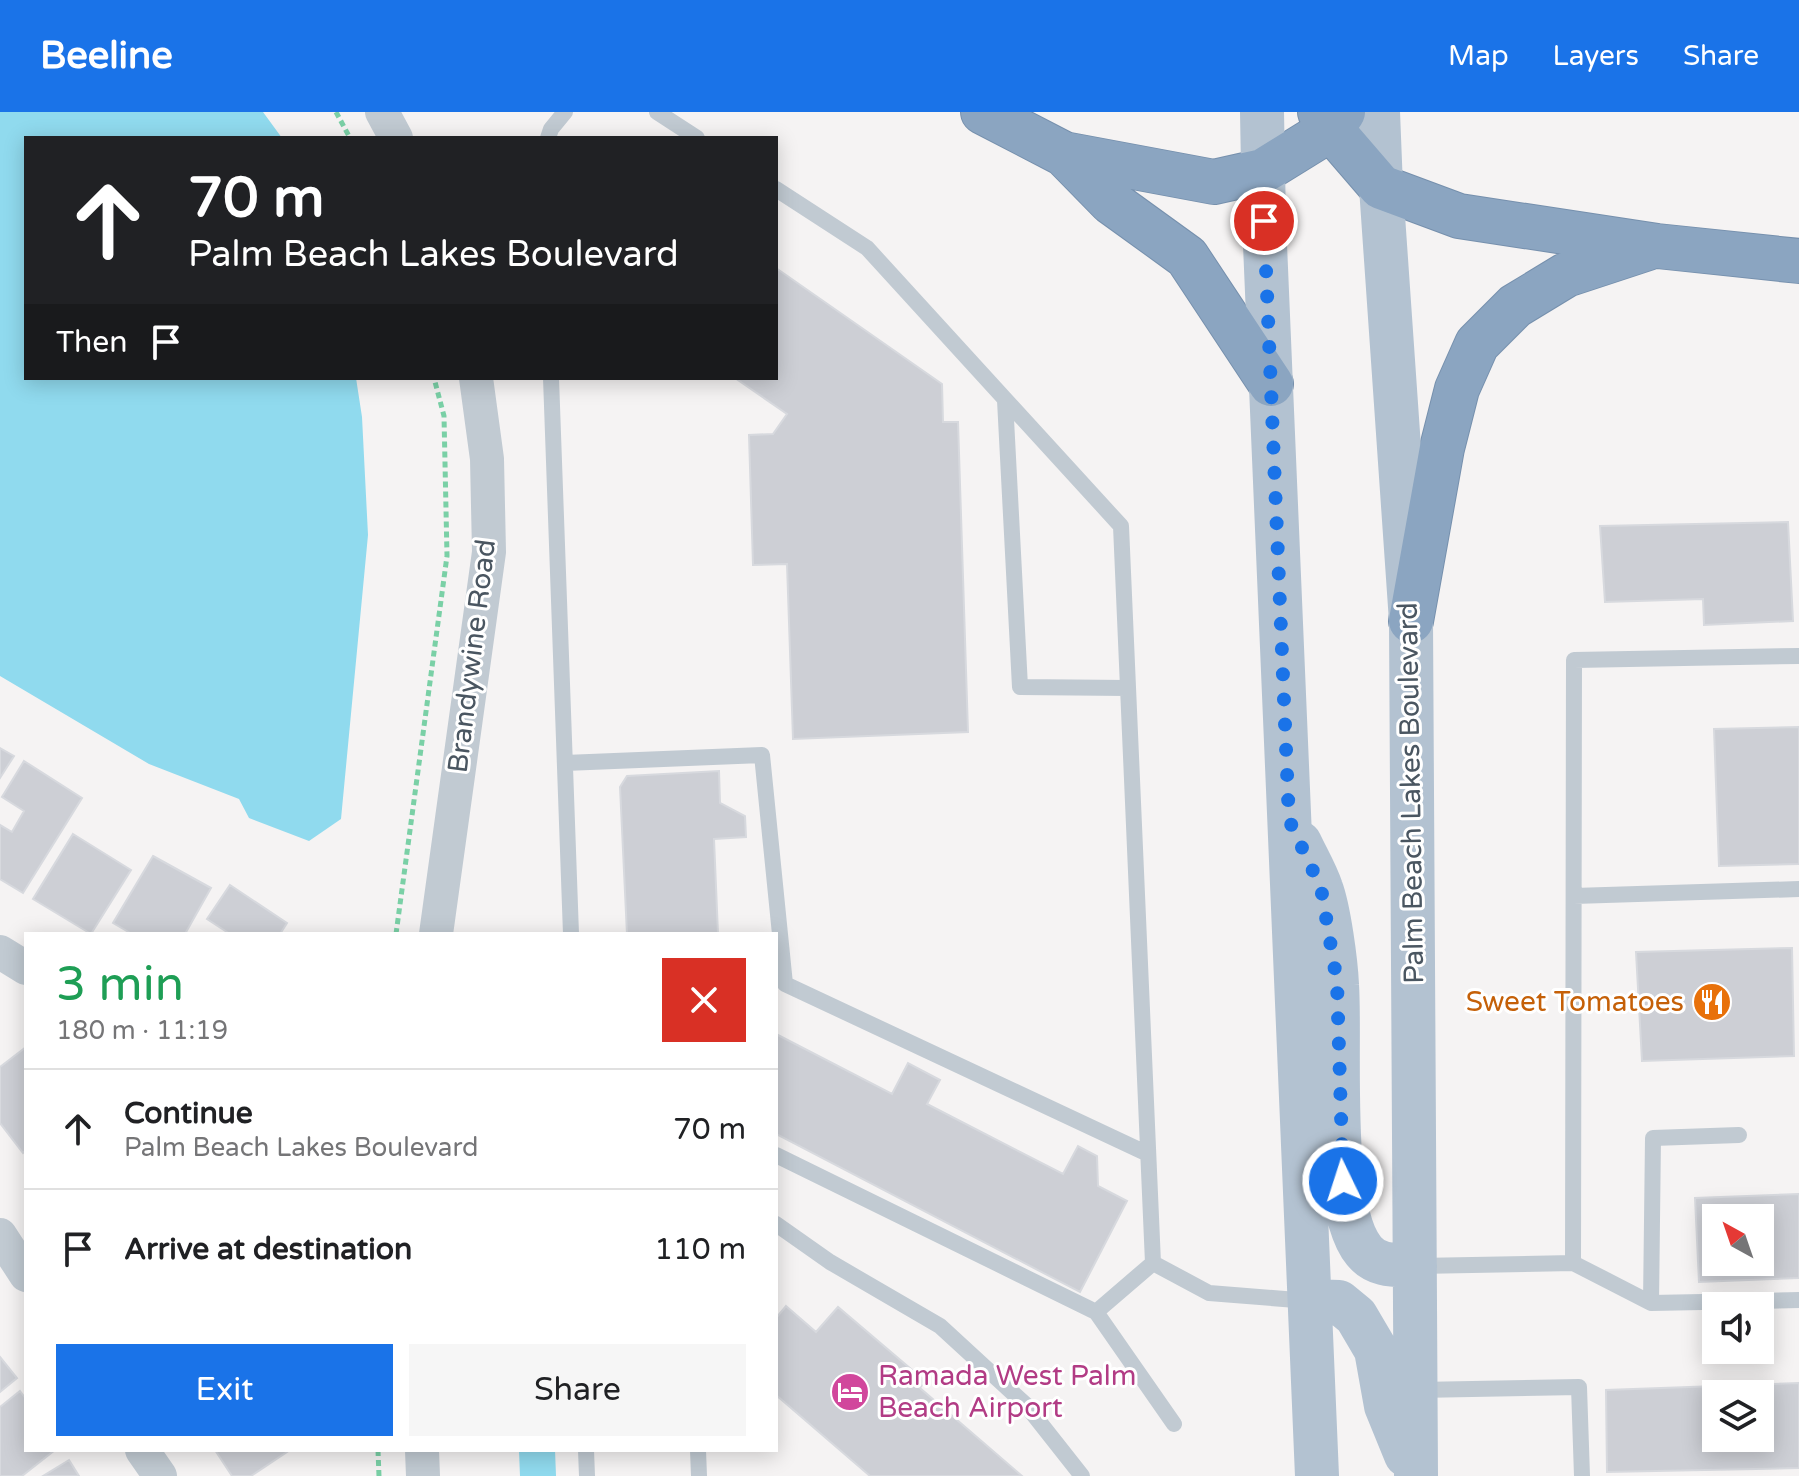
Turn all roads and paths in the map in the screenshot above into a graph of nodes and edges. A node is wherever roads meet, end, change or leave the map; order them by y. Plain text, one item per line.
1 (336, 112) edge
2 (382, 112) edge
3 (565, 112) edge
4 (657, 112) edge
5 (983, 112) edge
6 (1262, 112) edge
7 (1378, 112) edge
8 (1331, 118) edge
9 (349, 136) edge
10 (395, 136) edge
11 (549, 136) edge
12 (694, 136) edge
13 (1064, 154) junction
14 (1263, 171) junction
15 (1381, 187) junction
16 (778, 190) edge
17 (1657, 246) junction
18 (1799, 261) edge
19 (435, 380) edge
20 (476, 380) edge
21 (551, 380) edge
22 (1271, 384) junction
23 (1005, 400) junction
24 (1411, 621) junction
25 (1799, 656) edge
26 (1127, 688) junction
27 (565, 763) junction
28 (1289, 820) junction
29 (1799, 889) edge
30 (1574, 896) junction
31 (396, 932) edge
32 (436, 932) edge
33 (571, 932) edge
34 (0, 952) edge
35 (24, 967) edge
36 (1739, 1135) dead end
37 (1148, 1154) junction
38 (778, 1156) edge
39 (778, 1225) edge
40 (0, 1235) edge
41 (1153, 1263) junction
42 (1573, 1263) junction
43 (1415, 1266) junction
44 (24, 1272) edge
45 (1799, 1300) edge
46 (1310, 1301) junction
47 (1651, 1303) junction
48 (1096, 1312) junction
49 (1415, 1390) junction
50 (1174, 1424) dead end
51 (143, 1452) edge
52 (378, 1452) edge
53 (422, 1452) edge
54 (586, 1452) edge
55 (698, 1452) edge
56 (160, 1476) edge
57 (379, 1476) edge
58 (423, 1476) edge
59 (587, 1476) edge
60 (699, 1476) edge
61 (1082, 1476) edge
62 (1317, 1476) edge
63 (1416, 1476) edge
64 (1582, 1476) edge

1 - 9 path
2 - 10 street
3 - 11 lane
4 - 12 lane
5 - 13 highway
6 - 14 main road
7 - 15 main road, Palm Beach Lakes Boulevard
8 - 14 highway
8 - 15 highway
13 - 14 highway
13 - 22 highway
14 - 22 main road
15 - 17 highway
15 - 24 main road, Palm Beach Lakes Boulevard
16 - 23 lane
17 - 18 highway
17 - 24 highway
19 - 31 path
20 - 32 street, Brandywine Road
21 - 27 lane
22 - 28 main road
23 - 26 lane
23 - 26 lane
24 - 43 main road, Palm Beach Lakes Boulevard
25 - 30 lane
26 - 37 lane
27 - 33 lane
27 - 37 lane
28 - 43 main road
28 - 46 main road
29 - 30 lane
30 - 42 lane
34 - 35 street
36 - 47 lane
37 - 41 lane
38 - 48 lane
39 - 61 lane
40 - 44 street
41 - 46 lane
41 - 48 lane
42 - 43 lane
42 - 47 lane
43 - 49 main road, Palm Beach Lakes Boulevard
45 - 47 lane
46 - 62 main road
46 - 63 main road
48 - 50 lane
49 - 63 main road, Palm Beach Lakes Boulevard
49 - 64 lane
51 - 56 street
52 - 57 path
53 - 58 street
54 - 59 lane
55 - 60 lane

